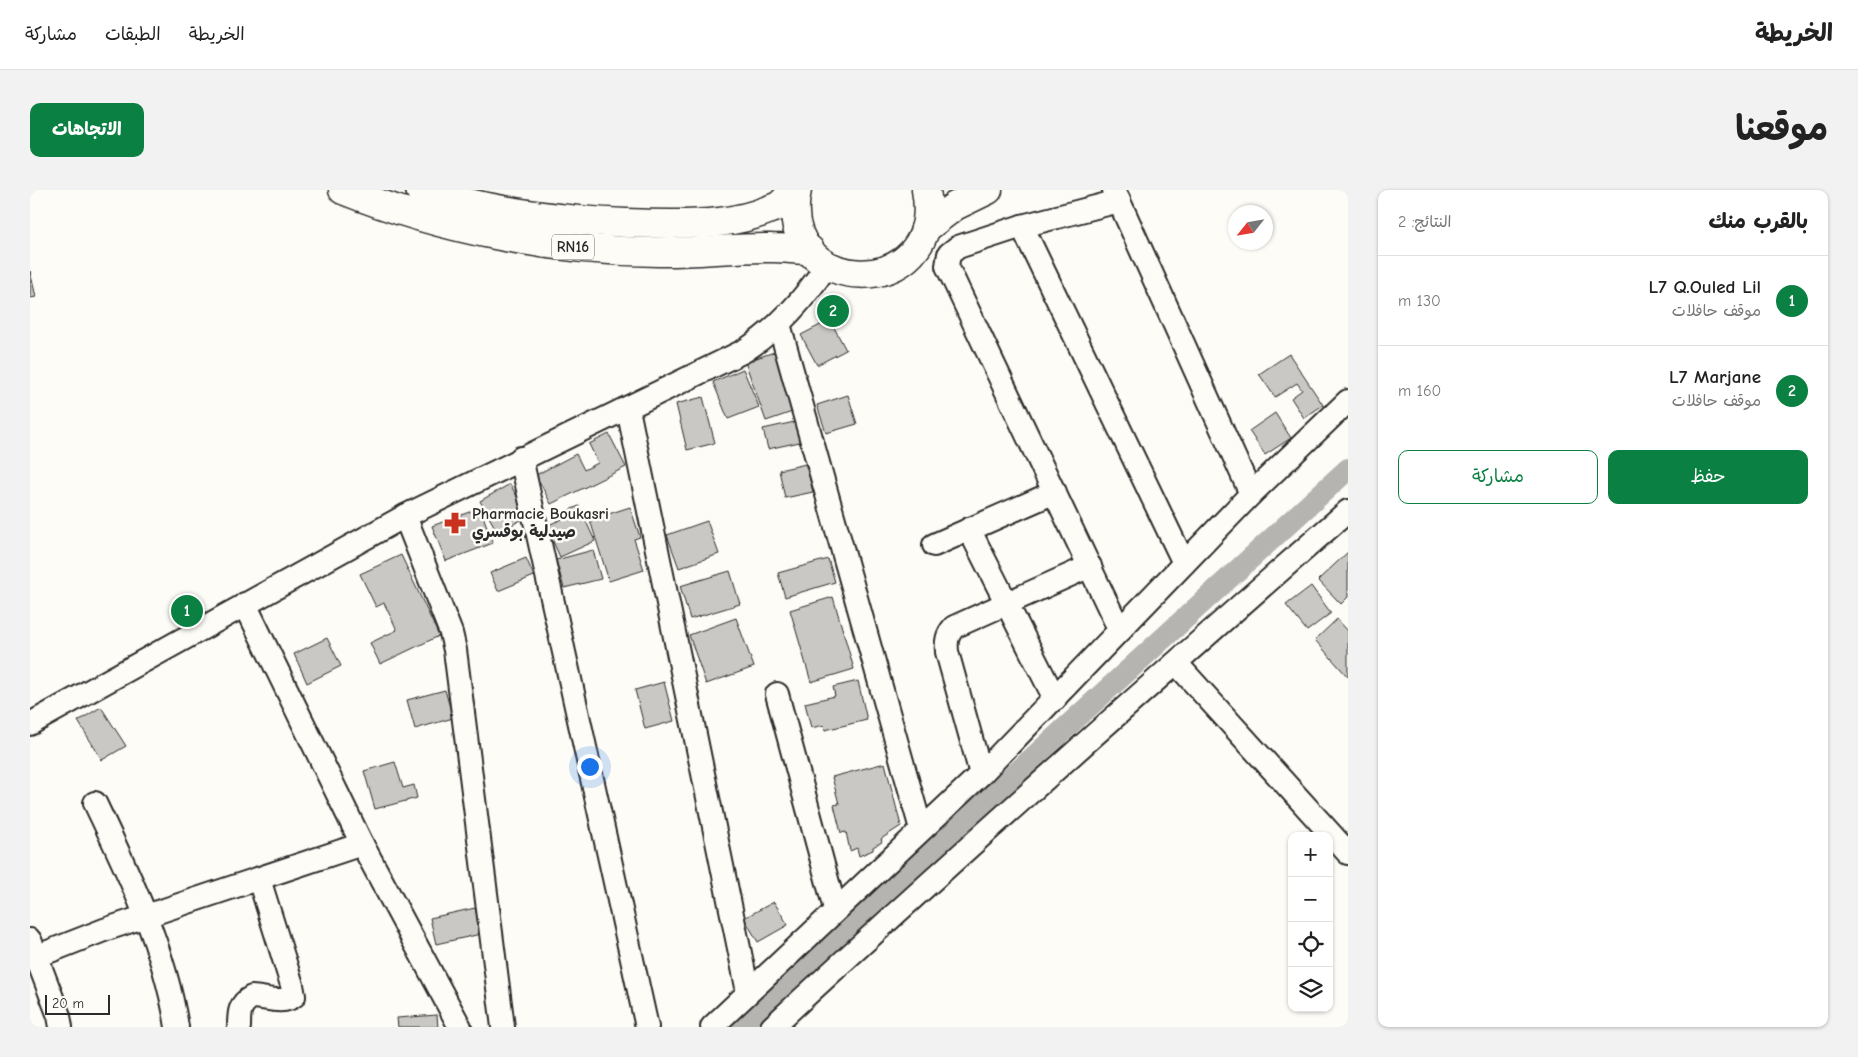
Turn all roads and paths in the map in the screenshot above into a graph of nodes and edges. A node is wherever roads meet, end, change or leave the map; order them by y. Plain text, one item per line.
1 (343, 190) edge
2 (420, 190) edge
3 (796, 190) edge
4 (926, 190) edge
5 (988, 190) edge
6 (1116, 195) edge
7 (1022, 226) junction
8 (925, 229) junction
9 (818, 258) junction
10 (779, 324) junction
11 (1348, 401) edge
12 (628, 409) junction
13 (521, 458) junction
14 (1054, 492) junction
15 (1251, 494) junction
16 (1348, 511) edge
17 (405, 516) junction
18 (970, 529) junction
19 (934, 545) dead end
20 (1184, 563) junction
21 (1090, 566) junction
22 (245, 604) junction
23 (1006, 604) junction
24 (1120, 631) junction
25 (1176, 663) junction
26 (777, 694) dead end
27 (1055, 699) junction
28 (30, 724) edge
29 (981, 774) junction
30 (95, 804) dead end
31 (921, 830) junction
32 (362, 844) junction
33 (1348, 853) edge
34 (259, 879) junction
35 (836, 909) junction
36 (145, 916) junction
37 (32, 952) edge
38 (748, 992) junction
39 (61, 1027) edge
40 (177, 1027) edge
41 (239, 1027) edge
42 (460, 1027) edge
43 (503, 1027) edge
44 (647, 1027) edge
45 (712, 1027) edge
46 (772, 1027) edge

1 - 9 highway, RN16
2 - 3 highway, RN16
3 - 9 highway, RN16
4 - 8 highway, RN16
5 - 8 highway, RN16
6 - 7 street
6 - 15 street
7 - 14 street
7 - 20 street
8 - 9 highway, RN16
9 - 10 street
10 - 12 street
10 - 31 street
11 - 15 street
12 - 13 street
12 - 38 street
13 - 17 street
13 - 44 street
14 - 18 street
14 - 21 street
15 - 20 street
16 - 25 street
17 - 22 street
17 - 43 street
18 - 19 street
18 - 23 street
20 - 24 street
21 - 23 street
21 - 24 street
22 - 28 street
22 - 32 street
23 - 27 street
23 - 29 street
24 - 27 street
25 - 33 street
25 - 46 street
26 - 35 street
27 - 29 street
29 - 31 street
30 - 36 street
31 - 35 street
32 - 34 street
32 - 42 street
34 - 36 street
34 - 41 street
35 - 38 street
36 - 37 street
36 - 40 street
37 - 39 street
38 - 45 street

